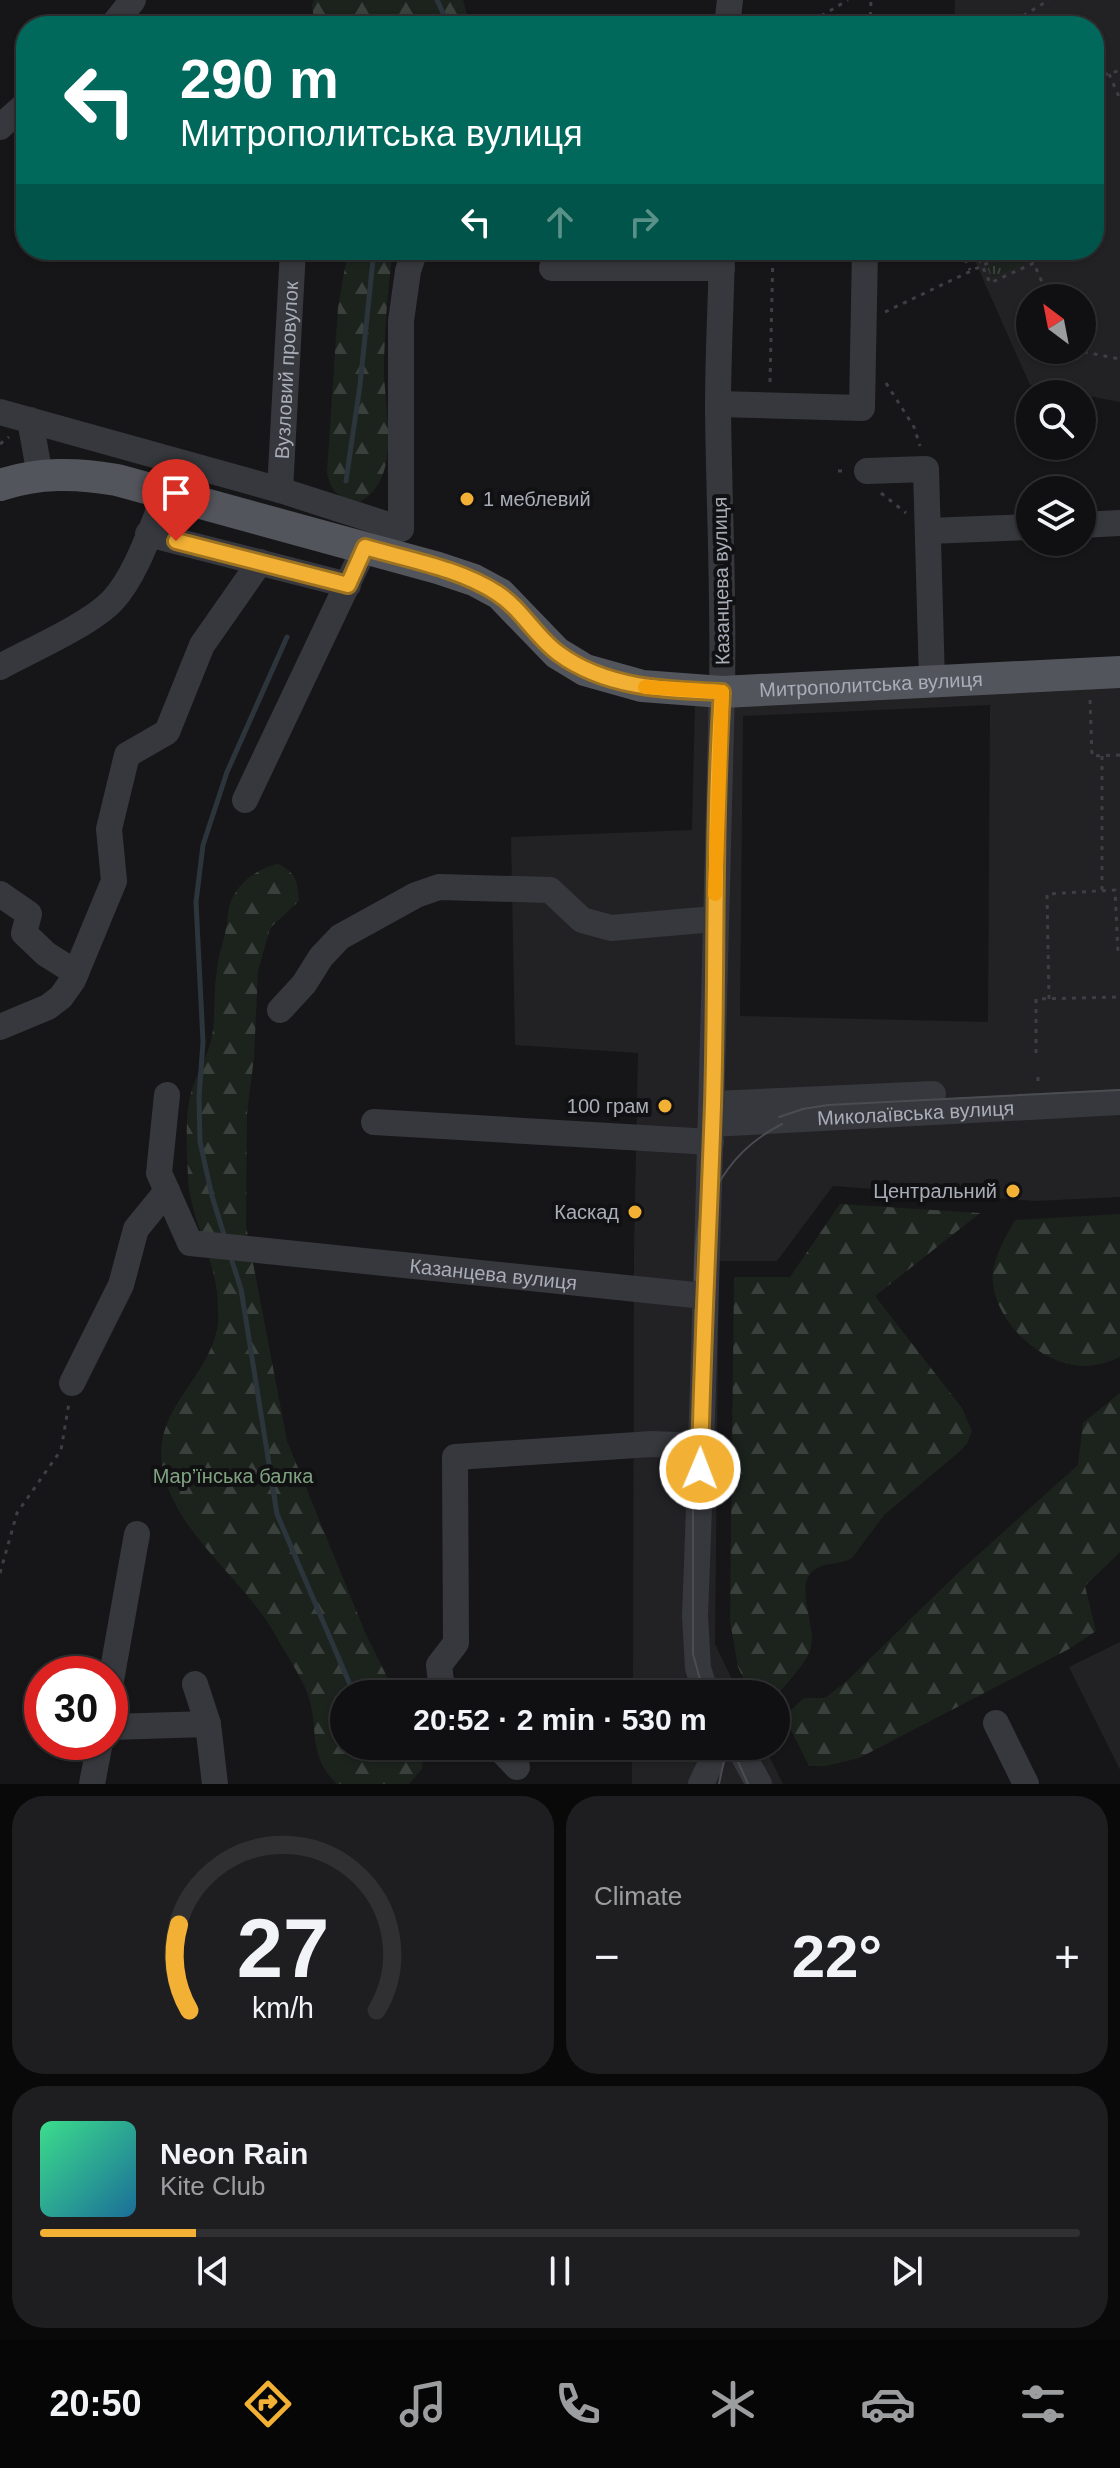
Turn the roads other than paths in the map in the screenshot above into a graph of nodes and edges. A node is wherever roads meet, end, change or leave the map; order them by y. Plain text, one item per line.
1 (133, 0) edge
2 (120, 16) edge
3 (16, 113) edge
4 (0, 127) edge
5 (292, 260) edge
6 (412, 260) edge
7 (703, 260) edge
8 (722, 260) edge
9 (865, 260) edge
10 (552, 268) dead end
11 (718, 404) junction
12 (0, 412) edge
13 (30, 420) junction
14 (40, 476) junction
15 (870, 480) road end
16 (0, 485) edge
17 (280, 490) junction
18 (166, 493) junction
19 (1120, 523) edge
20 (1096, 524) edge
21 (1016, 528) edge
22 (928, 531) junction
23 (148, 534) junction
24 (365, 547) junction
25 (260, 562) junction
26 (348, 585) junction
27 (0, 667) edge
28 (1120, 672) edge
29 (932, 681) junction
30 (722, 692) junction
31 (245, 800) dead end
32 (0, 894) edge
33 (714, 919) junction
34 (76, 973) junction
35 (280, 1010) dead end
36 (0, 1027) edge
37 (1120, 1084) edge
38 (167, 1095) dead end
39 (1120, 1102) edge
40 (374, 1122) dead end
41 (712, 1123) junction
42 (167, 1191) junction
43 (704, 1296) junction
44 (72, 1383) road end
45 (700, 1446) junction
46 (137, 1534) dead end
47 (115, 1656) edge
48 (441, 1680) edge
49 (702, 1680) edge
50 (195, 1684) dead end
51 (996, 1723) dead end
52 (208, 1724) junction
53 (128, 1726) edge
54 (97, 1760) edge
55 (510, 1760) edge
56 (716, 1760) edge
57 (738, 1760) edge
58 (517, 1767) dead end
59 (92, 1784) edge
60 (215, 1784) edge
61 (701, 1784) edge
62 (759, 1784) edge
63 (1026, 1784) edge

1 - 2 street
3 - 4 street
5 - 17 street, Вузловий провулок
6 - 17 street
7 - 10 street
8 - 11 street, Казанцева вулиця
9 - 11 street
11 - 30 street, Казанцева вулиця
12 - 13 street
13 - 14 street
13 - 17 street
14 - 16 main road, Митрополитська вулиця
14 - 18 main road, Митрополитська вулиця
15 - 22 street
18 - 23 street
18 - 24 main road, Митрополитська вулиця
19 - 20 street
21 - 22 street
22 - 29 street
23 - 25 street
23 - 27 street
24 - 26 street
24 - 30 main road, Митрополитська вулиця
25 - 26 street
25 - 34 street
26 - 31 street
28 - 29 main road, Митрополитська вулиця
29 - 30 main road, Митрополитська вулиця
30 - 33 street, Казанцева вулиця
32 - 34 street
33 - 35 street
33 - 41 street, Казанцева вулиця
34 - 36 street
37 - 41 street, Миколаївська вулиця
38 - 42 street
39 - 41 street, Миколаївська вулиця
40 - 41 street
41 - 43 street, Казанцева вулиця
42 - 43 street, Казанцева вулиця
42 - 44 street
43 - 45 street, Казанцева вулиця
45 - 48 street
45 - 49 street, Казанцева вулиця
46 - 47 street
50 - 52 street
51 - 63 street
52 - 53 street
52 - 60 street
54 - 59 street
55 - 58 street
56 - 61 street
57 - 62 street

